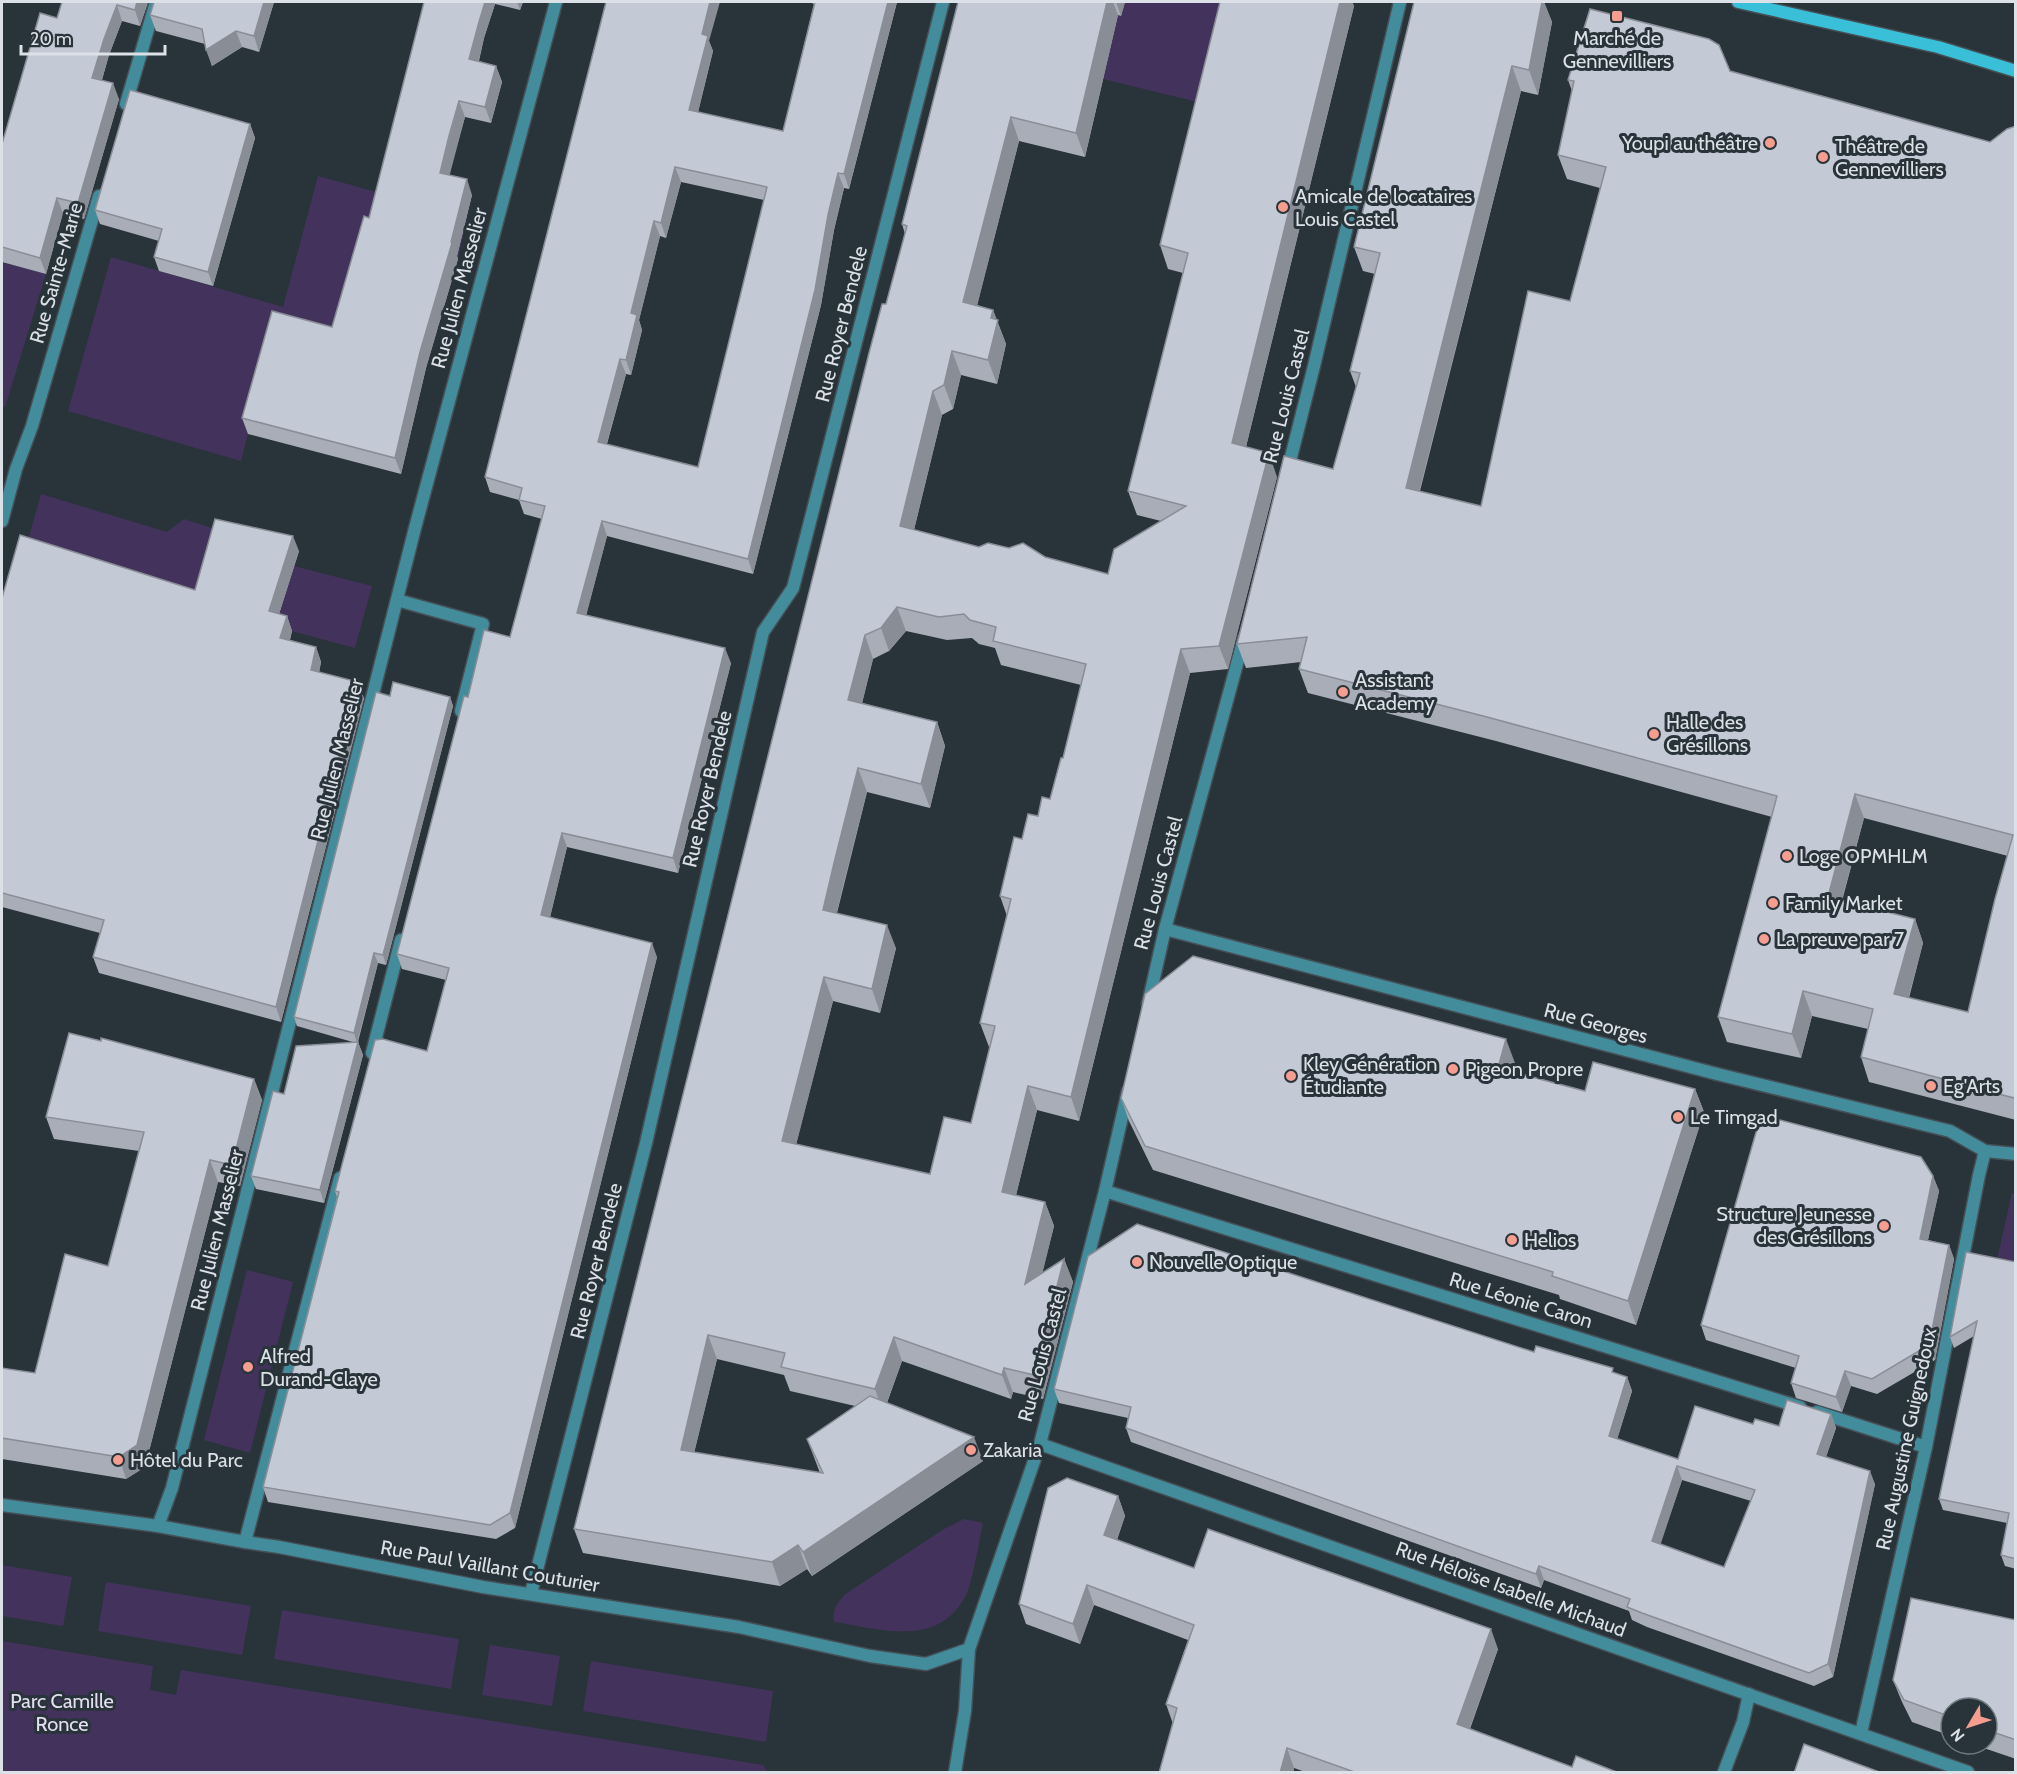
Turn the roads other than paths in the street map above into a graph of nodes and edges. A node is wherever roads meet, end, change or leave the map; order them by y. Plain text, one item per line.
1 (156, 2) edge
2 (556, 2) edge
3 (943, 2) edge
4 (1400, 2) edge
5 (1738, 2) edge
6 (2016, 71) edge
7 (122, 116) edge
8 (102, 185) edge
9 (1282, 491) edge
10 (2, 521) edge
11 (397, 600) junction
12 (1247, 627) edge
13 (456, 728) edge
14 (405, 925) edge
15 (1165, 929) junction
16 (1144, 1020) edge
17 (369, 1063) edge
18 (1131, 1077) edge
19 (1986, 1151) junction
20 (2016, 1154) edge
21 (342, 1167) edge
22 (1105, 1191) junction
23 (1040, 1443) junction
24 (1926, 1447) junction
25 (2, 1505) edge
26 (159, 1526) junction
27 (245, 1542) junction
28 (531, 1593) junction
29 (969, 1649) junction
30 (1749, 1694) junction
31 (1861, 1733) junction
32 (955, 1773) edge
33 (1724, 1773) edge
34 (1968, 1773) edge

1 - 7 street
2 - 11 street, Rue Julien Masselier
3 - 28 street, Rue Royer Bendele
4 - 9 street, Rue Louis Castel
5 - 6 main road
8 - 10 street, Rue Sainte-Marie
11 - 13 street
11 - 26 street, Rue Julien Masselier
12 - 15 street, Rue Louis Castel
14 - 17 street
15 - 16 street, Rue Louis Castel
15 - 19 street, Rue Georges
18 - 22 street, Rue Louis Castel
19 - 20 street, Rue Georges
19 - 24 street, Rue Augustine Guignedoux
21 - 27 street
22 - 23 street, Rue Louis Castel
22 - 24 street, Rue Léonie Caron
23 - 29 street, Rue Louis Castel
23 - 30 street, Rue Héloïse Isabelle Michaud
24 - 31 street, Rue Augustine Guignedoux
25 - 26 street, Rue Paul Vaillant Couturier
26 - 27 street, Rue Paul Vaillant Couturier
27 - 28 street, Rue Paul Vaillant Couturier
28 - 29 street, Rue Paul Vaillant Couturier
29 - 32 street, Rue Louis Castel
30 - 31 street, Rue Héloïse Isabelle Michaud
30 - 33 street
31 - 34 street, Rue Héloïse Isabelle Michaud

